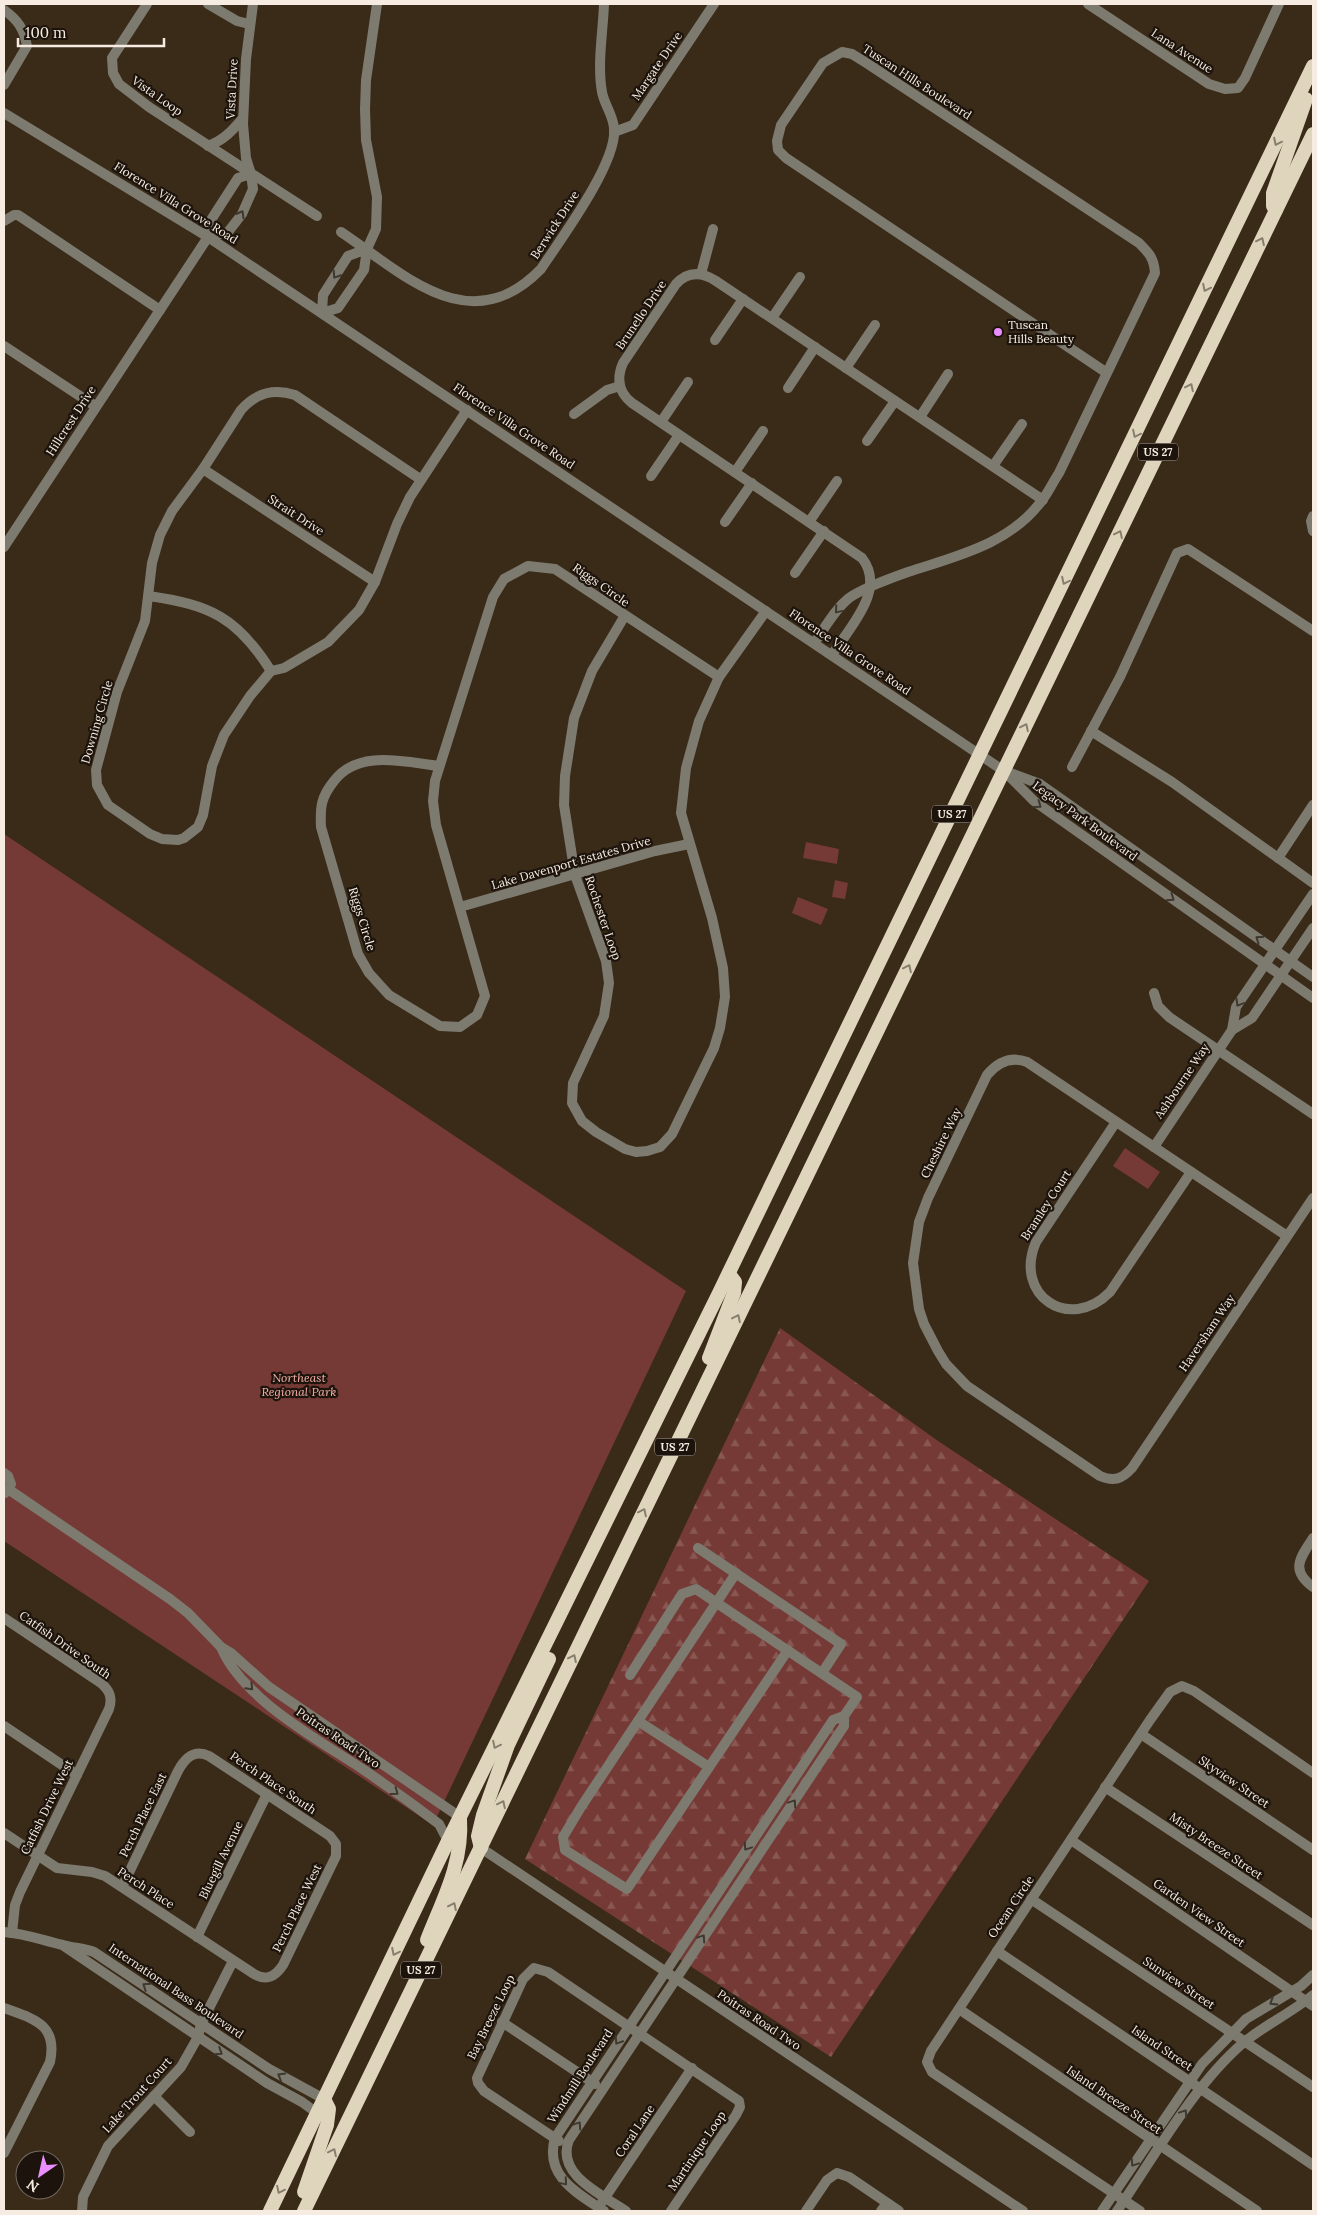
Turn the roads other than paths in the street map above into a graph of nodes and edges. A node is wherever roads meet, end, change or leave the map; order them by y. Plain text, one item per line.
1 (147, 4) edge
2 (208, 4) edge
3 (253, 4) edge
4 (377, 4) edge
5 (604, 4) edge
6 (714, 4) edge
7 (1088, 4) edge
8 (1279, 4) edge
9 (4, 10) edge
10 (249, 24) junction
11 (1313, 66) edge
12 (4, 85) edge
13 (1313, 85) edge
14 (4, 113) edge
15 (243, 118) junction
16 (614, 132) junction
17 (1313, 134) edge
18 (208, 146) junction
19 (251, 174) junction
20 (1276, 210) junction
21 (317, 216) dead end
22 (4, 221) edge
23 (713, 229) dead end
24 (341, 232) dead end
25 (208, 237) junction
26 (367, 249) junction
27 (701, 274) junction
28 (800, 277) dead end
29 (743, 299) junction
30 (160, 310) junction
31 (322, 313) junction
32 (772, 318) junction
33 (874, 325) dead end
34 (715, 340) dead end
35 (4, 346) edge
36 (815, 347) junction
37 (846, 368) junction
38 (1107, 373) junction
39 (948, 374) dead end
40 (688, 382) dead end
41 (620, 386) junction
42 (788, 388) dead end
43 (895, 401) junction
44 (95, 406) junction
45 (467, 410) junction
46 (574, 414) dead end
47 (920, 417) junction
48 (660, 422) junction
49 (1022, 424) dead end
50 (763, 431) dead end
51 (679, 435) junction
52 (867, 442) dead end
53 (993, 466) junction
54 (203, 469) junction
55 (735, 472) junction
56 (651, 476) dead end
57 (420, 479) junction
58 (837, 481) dead end
59 (752, 483) junction
60 (1042, 500) junction
61 (1313, 516) edge
62 (725, 522) dead end
63 (809, 522) junction
64 (1313, 531) edge
65 (824, 532) junction
66 (4, 548) edge
67 (795, 573) dead end
68 (375, 582) junction
69 (871, 588) junction
70 (149, 596) junction
71 (766, 611) junction
72 (624, 617) junction
73 (1313, 631) edge
74 (814, 643) junction
75 (832, 655) junction
76 (271, 671) junction
77 (718, 678) junction
78 (1091, 731) junction
79 (980, 755) junction
80 (439, 766) junction
81 (1072, 767) dead end
82 (1004, 771) junction
83 (1313, 804) edge
84 (689, 844) junction
85 (1278, 858) junction
86 (575, 875) junction
87 (1313, 883) edge
88 (1313, 894) edge
89 (460, 907) junction
90 (1313, 928) edge
91 (1274, 950) junction
92 (1291, 961) junction
93 (1265, 964) junction
94 (1281, 975) junction
95 (1313, 977) edge
96 (1154, 994) dead end
97 (1313, 998) edge
98 (1232, 1030) junction
99 (1218, 1050) junction
100 (1313, 1114) edge
101 (1116, 1122) junction
102 (1154, 1147) junction
103 (1191, 1172) junction
104 (1313, 1198) edge
105 (1287, 1236) junction
106 (729, 1274) junction
107 (670, 1456) junction
108 (4, 1472) edge
109 (1118, 1480) joint
110 (6, 1491) edge
111 (1313, 1538) edge
112 (698, 1548) dead end
113 (736, 1573) junction
114 (1313, 1587) edge
115 (717, 1603) junction
116 (4, 1618) edge
117 (555, 1625) junction
118 (221, 1647) junction
119 (788, 1650) junction
120 (822, 1673) junction
121 (630, 1675) dead end
122 (110, 1695) joint
123 (844, 1716) junction
124 (638, 1721) junction
125 (4, 1726) edge
126 (1140, 1734) junction
127 (190, 1756) joint
128 (709, 1767) junction
129 (1313, 1773) edge
130 (77, 1775) junction
131 (794, 1778) junction
132 (805, 1785) junction
133 (1105, 1787) junction
134 (266, 1794) junction
135 (460, 1817) junction
136 (4, 1833) edge
137 (1070, 1840) junction
138 (448, 1841) junction
139 (336, 1844) joint
140 (481, 1848) junction
141 (1313, 1850) edge
142 (38, 1856) junction
143 (122, 1887) junction
144 (1032, 1899) junction
145 (1313, 1925) edge
146 (8, 1933) edge
147 (197, 1937) junction
148 (63, 1946) junction
149 (997, 1951) junction
150 (233, 1961) junction
151 (664, 1971) junction
152 (1313, 1976) edge
153 (271, 1977) joint
154 (675, 1979) junction
155 (1291, 1991) junction
156 (1311, 2001) edge
157 (4, 2008) edge
158 (958, 2009) junction
159 (502, 2022) junction
160 (201, 2024) junction
161 (628, 2025) junction
162 (639, 2033) junction
163 (1231, 2033) junction
164 (198, 2038) junction
165 (1245, 2041) junction
166 (386, 2043) junction
167 (692, 2068) junction
168 (591, 2082) junction
169 (1189, 2082) junction
170 (1313, 2087) edge
171 (602, 2089) junction
172 (1200, 2090) junction
173 (154, 2096) junction
174 (324, 2099) junction
175 (317, 2113) junction
176 (190, 2132) dead end
177 (555, 2138) junction
178 (1150, 2140) junction
179 (566, 2146) junction
180 (1161, 2147) junction
181 (4, 2153) edge
182 (1313, 2165) edge
183 (1114, 2193) junction
184 (605, 2197) junction
185 (1124, 2201) junction
186 (884, 2207) edge
187 (601, 2209) edge
188 (82, 2211) edge
189 (270, 2211) edge
190 (296, 2211) edge
191 (304, 2211) edge
192 (626, 2211) edge
193 (671, 2211) edge
194 (806, 2211) edge
195 (900, 2211) edge
196 (1023, 2211) edge
197 (1102, 2211) edge
198 (1117, 2211) edge
199 (1140, 2211) edge
200 (1257, 2211) edge

1 - 18 street, Vista Loop
2 - 10 street
3 - 10 street, Vista Drive
4 - 26 street
5 - 16 street
6 - 16 street, Margate Drive
7 - 8 street, Lana Avenue
9 - 12 street
10 - 15 street, Vista Drive
11 -> 79 highway, US 27
13 - 20 highway
14 - 25 street, Florence Villa Grove Road
15 - 18 street
15 - 19 street, Vista Drive
16 - 26 street, Berwick Drive
17 - 20 highway, US 27
18 - 19 street, Vista Loop
19 - 21 street, Vista Loop
19 - 25 street
25 -> 19 street, Vista Drive
82 -> 20 highway, US 27
22 - 30 street
23 - 27 street
24 - 26 street, Berwick Drive
25 - 30 street, Hillcrest Drive
25 - 31 street, Florence Villa Grove Road
26 - 31 street
26 -> 31 street
27 - 29 street
27 - 41 street, Brunello Drive
28 - 32 street
29 - 32 street
29 - 34 street
30 - 44 street, Hillcrest Drive
31 - 45 street, Florence Villa Grove Road
32 - 36 street
33 - 37 street
35 - 44 street
36 - 37 street
36 - 42 street
37 - 43 street
38 - 38 street, Tuscan Hills Boulevard
38 - 60 street, Tuscan Hills Boulevard
39 - 47 street
40 - 48 street
41 - 46 street
41 - 48 street
43 - 47 street
43 - 52 street
44 - 66 street, Hillcrest Drive
45 - 57 street, Downing Circle
45 - 71 street, Florence Villa Grove Road
47 - 53 street
48 - 51 street
49 - 53 street
50 - 55 street
51 - 55 street
51 - 56 street
53 - 60 street
54 - 57 street, Downing Circle
54 - 68 street, Strait Drive
54 - 70 street, Downing Circle
55 - 59 street
57 - 68 street, Downing Circle
58 - 63 street
59 - 62 street
59 - 63 street
60 - 69 street, Tuscan Hills Boulevard
61 - 64 street
63 - 65 street
65 - 67 street
65 - 69 street
68 - 76 street, Downing Circle
69 -> 74 street
69 - 75 street
70 - 76 street
70 - 76 street, Downing Circle
71 - 74 street, Florence Villa Grove Road
71 - 77 street
72 - 77 street, Riggs Circle
72 - 80 street, Riggs Circle
72 - 86 street, Rochester Loop
73 - 78 street
74 - 75 street, Florence Villa Grove Road
75 - 79 street, Florence Villa Grove Road
77 - 84 street
78 - 81 street
78 - 85 street
79 - 82 street, Florence Villa Grove Road
79 - 106 highway, US 27
80 - 89 street, Riggs Circle
80 - 89 street, Riggs Circle
91 -> 82 street, Legacy Park Boulevard
82 -> 93 street, Legacy Park Boulevard
107 -> 82 highway, US 27
83 - 85 street
84 - 86 street, Lake Davenport Estates Drive
84 - 86 street, Rochester Loop
85 - 87 street
86 - 89 street, Lake Davenport Estates Drive
88 - 91 street, Ashbourne Way
90 - 92 street, Ashbourne Way
91 - 92 street, Legacy Park Boulevard
91 - 93 street, Ashbourne Way
92 - 94 street, Ashbourne Way
92 - 95 street, Legacy Park Boulevard
93 - 94 street, Legacy Park Boulevard
93 -> 98 street, Ashbourne Way
94 - 97 street, Legacy Park Boulevard
94 - 98 street, Ashbourne Way
96 - 99 street
98 - 99 street, Ashbourne Way
99 - 100 street
99 - 102 street, Ashbourne Way
101 - 102 street, Cheshire Way
101 - 103 street, Bramley Court
101 - 109 street, Cheshire Way
102 - 103 street, Cheshire Way
103 - 105 street, Cheshire Way
104 - 105 street, Haversham Way
105 - 109 street, Haversham Way
106 - 107 highway
106 - 117 highway, US 27
140 -> 107 highway, US 27
108 - 110 street, Poitras Road Two
110 - 118 street, Poitras Road Two
111 - 114 street
112 - 113 street
113 - 115 street
113 - 120 street
115 - 119 street
115 - 121 street
115 - 124 street
116 - 122 street, Catfish Drive South
117 -> 135 highway, US 27
117 - 140 highway
118 - 135 street, Poitras Road Two
118 -> 138 street, Poitras Road Two
119 - 120 street
119 - 128 street
120 - 123 street
122 - 130 street, Catfish Drive West
123 - 131 street, Windmill Boulevard
123 - 132 street, Windmill Boulevard
124 - 128 street
124 - 128 street
125 - 130 street
126 - 129 street, Ocean Circle
126 - 133 street, Ocean Circle
126 - 141 street, Skyview Street
127 - 134 street, Perch Place South
127 - 143 street, Perch Place East
130 - 142 street, Catfish Drive West
131 - 132 street
131 -> 151 street, Windmill Boulevard
154 -> 132 street, Windmill Boulevard
133 - 137 street, Ocean Circle
133 - 145 street, Misty Breeze Street
134 - 139 street, Perch Place South
134 - 147 street, Bluegill Avenue
135 - 138 highway, US 27
135 - 166 highway
136 - 142 street, Perch Place
137 - 144 street, Ocean Circle
137 - 155 street, Garden View Street
138 -> 174 highway, US 27
139 - 153 street, Perch Place West
140 - 151 street, Poitras Road Two
166 -> 140 highway, US 27
142 - 143 street, Perch Place
142 - 146 street, Catfish Drive West
143 - 147 street, Perch Place
144 - 149 street, Ocean Circle
144 - 163 street, Sunview Street
146 - 148 street, International Bass Boulevard
147 - 150 street, Perch Place
160 -> 148 street, International Bass Boulevard
148 - 164 street
149 - 158 street, Ocean Circle
149 - 169 street, Island Street
150 - 153 street, Perch Place
150 - 160 street, Lake Trout Court
151 - 154 street, Poitras Road Two
151 - 161 street, Windmill Boulevard
152 - 155 street
154 - 162 street, Windmill Boulevard
154 - 196 street, Poitras Road Two
155 - 156 street, Garden View Street
155 -> 163 street
156 - 165 street
157 - 181 street
158 - 178 street, Island Breeze Street
158 - 183 street, Ocean Circle
159 - 161 street, Bay Breeze Loop
159 - 168 street
159 - 177 street, Bay Breeze Loop
160 - 164 street, Lake Trout Court
174 -> 160 street, International Bass Boulevard
161 - 162 street, Bay Breeze Loop
161 -> 168 street, Windmill Boulevard
162 - 167 street, Bay Breeze Loop
162 - 171 street, Windmill Boulevard
163 - 165 street, Sunview Street
163 - 169 street
164 - 173 street, Lake Trout Court
164 -> 175 street
165 - 170 street, Sunview Street
165 - 172 street
191 -> 166 highway, US 27
167 - 184 street, Coral Lane
167 - 193 street, Martinique Loop
168 - 171 street
168 - 177 street, Windmill Boulevard
169 - 172 street, Island Street
169 - 178 street
179 -> 171 street, Windmill Boulevard
180 -> 172 street
172 - 182 street, Island Street
173 - 176 street
173 - 188 street, Lake Trout Court
174 - 175 highway, US 27
174 - 190 highway
175 -> 189 highway, US 27
177 - 179 street
177 -> 187 street, Windmill Boulevard
178 - 180 street, Island Breeze Street
178 -> 183 street
179 - 184 street
180 - 185 street
180 - 200 street, Island Breeze Street
183 - 185 street, Ocean Circle
183 - 197 street
184 - 187 street, Coral Lane
184 - 192 street
185 - 198 street
185 - 199 street, Ocean Circle
186 - 194 street
186 - 195 street

